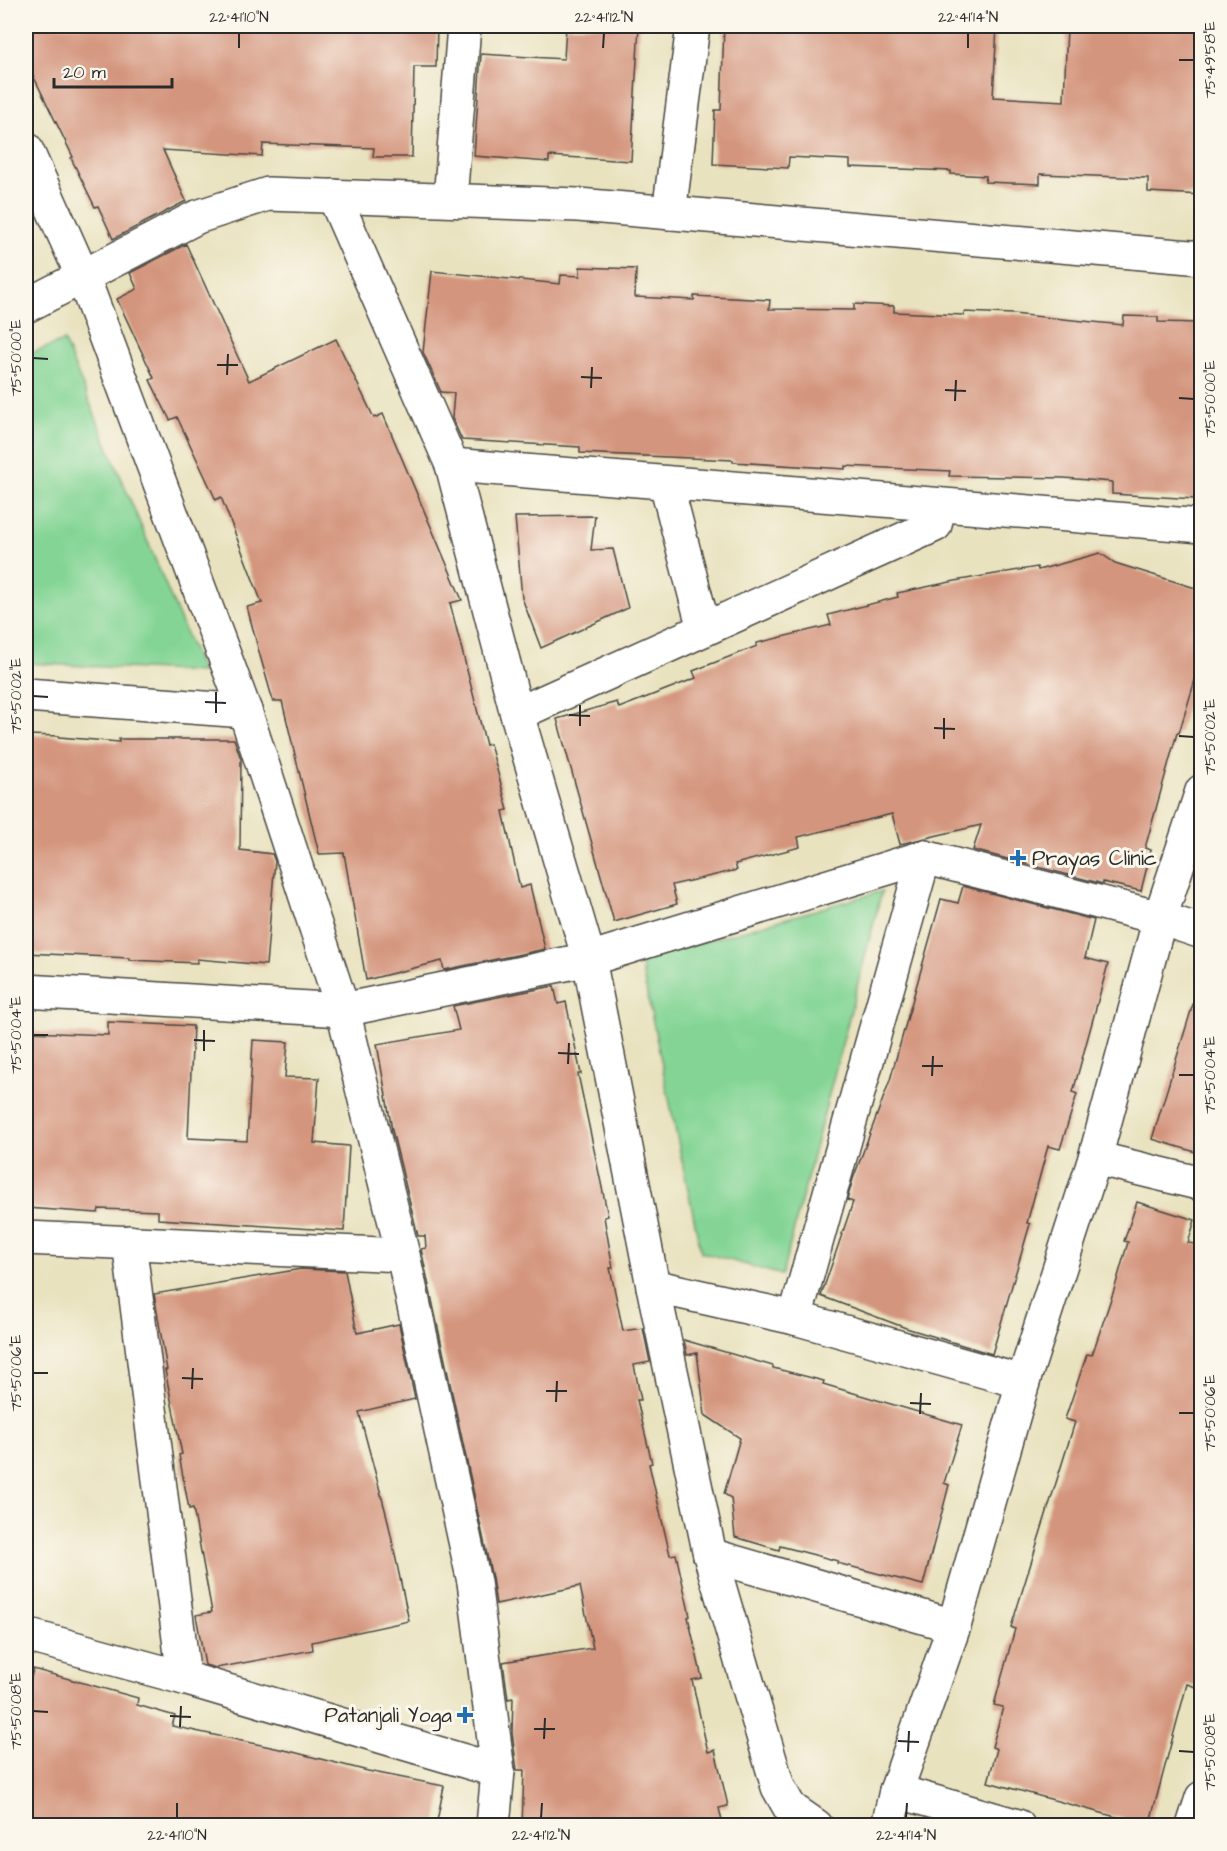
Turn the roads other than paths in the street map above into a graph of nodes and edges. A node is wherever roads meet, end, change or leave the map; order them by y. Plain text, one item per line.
1 (464, 26) edge
2 (693, 26) edge
3 (26, 149) edge
4 (334, 196) junction
5 (450, 200) junction
6 (669, 213) junction
7 (1202, 258) edge
8 (83, 277) junction
9 (26, 306) edge
10 (452, 465) junction
11 (666, 483) junction
12 (939, 505) junction
13 (1202, 526) edge
14 (704, 629) junction
15 (26, 695) edge
16 (245, 711) junction
17 (517, 714) junction
18 (1202, 791) edge
19 (924, 857) junction
20 (1160, 918) junction
21 (1202, 932) edge
22 (589, 959) junction
23 (26, 991) edge
24 (343, 1010) junction
25 (1095, 1158) junction
26 (1202, 1184) edge
27 (26, 1238) edge
28 (129, 1242) junction
29 (403, 1255) junction
30 (653, 1286) junction
31 (795, 1318) junction
32 (1023, 1382) junction
33 (710, 1555) junction
34 (954, 1626) junction
35 (26, 1635) edge
36 (184, 1678) junction
37 (498, 1772) junction
38 (896, 1791) junction
39 (1202, 1798) edge
40 (493, 1826) edge
41 (816, 1826) edge
42 (888, 1826) edge
43 (1018, 1826) edge
44 (1193, 1826) edge

1 - 5 street
2 - 6 street
3 - 8 street
4 - 5 street
4 - 8 street
4 - 10 street
5 - 6 street
6 - 7 street
8 - 9 street
8 - 16 street
10 - 11 street
10 - 17 street
11 - 12 street
11 - 14 street
12 - 13 street
12 - 14 street
14 - 17 street
15 - 16 street
16 - 24 street
17 - 22 street
18 - 20 street
19 - 20 street
19 - 22 street
19 - 31 street
20 - 21 street
20 - 25 street
22 - 24 street
22 - 30 street
23 - 24 street
24 - 29 street
25 - 26 street
25 - 32 street
27 - 28 street
28 - 29 street
28 - 36 street
29 - 37 street
30 - 31 street
30 - 33 street
31 - 32 street
32 - 34 street
33 - 34 street
33 - 41 street
34 - 38 street
35 - 36 street
36 - 37 street
37 - 40 street
38 - 42 street
38 - 43 street
39 - 44 street

